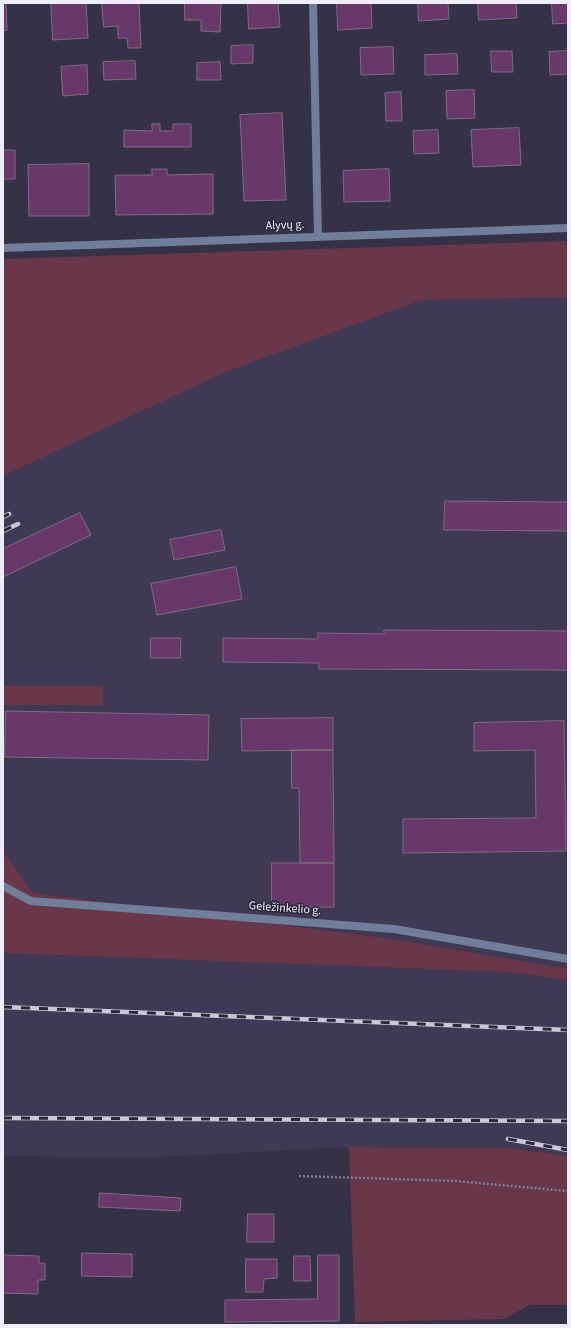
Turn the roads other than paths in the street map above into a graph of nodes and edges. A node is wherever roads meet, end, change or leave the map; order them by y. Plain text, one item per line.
1 (314, 3) edge
2 (568, 228) edge
3 (318, 237) junction
4 (3, 248) edge
5 (3, 886) edge
6 (568, 959) edge

1 - 3 street
2 - 3 street, Alyvų g.
3 - 4 street, Alyvų g.
5 - 6 street, Geležinkelio g.

